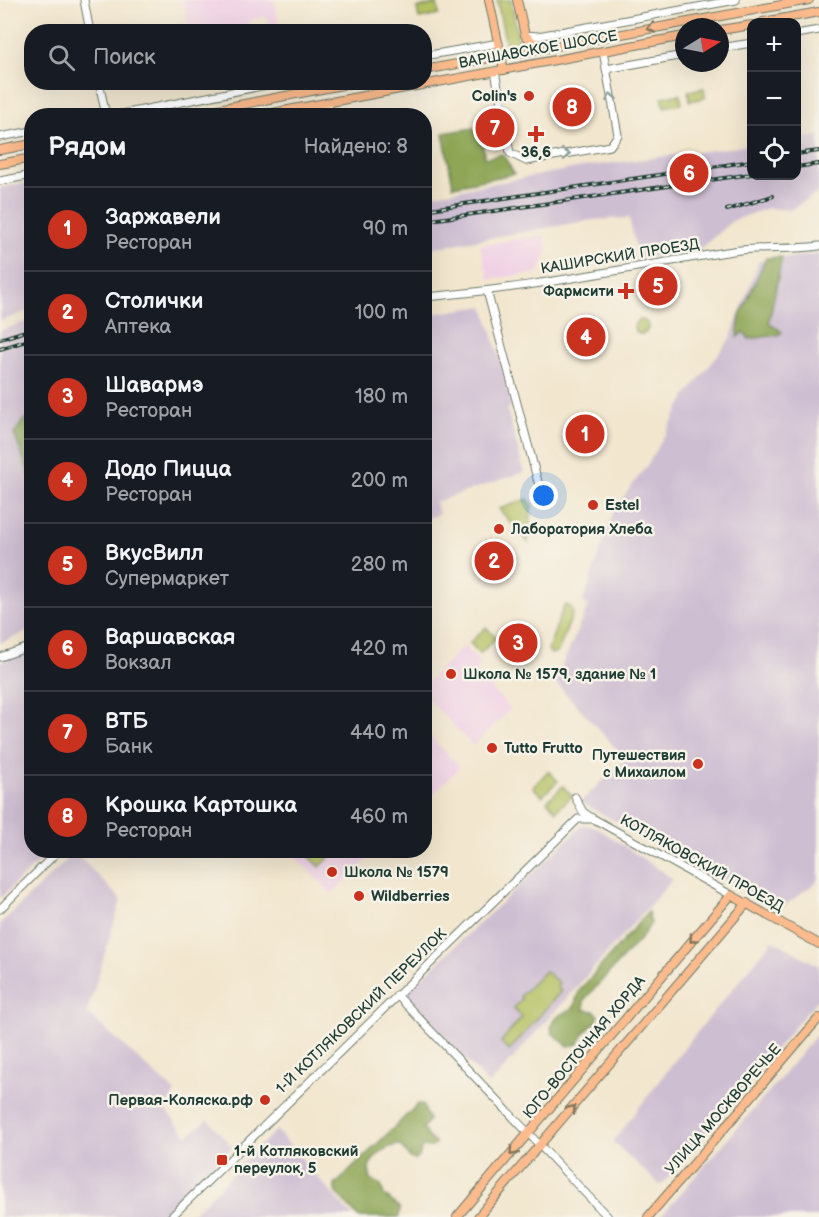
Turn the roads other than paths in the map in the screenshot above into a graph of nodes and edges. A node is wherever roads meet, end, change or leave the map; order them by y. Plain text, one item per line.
1 (84, 0) edge
2 (489, 0) edge
3 (517, 0) edge
4 (736, 0) edge
5 (809, 0) edge
6 (770, 3) edge
7 (819, 12) edge
8 (792, 18) edge
9 (88, 24) edge
10 (747, 25) edge
11 (729, 28) edge
12 (819, 30) edge
13 (801, 33) edge
14 (525, 35) junction
15 (675, 38) edge
16 (499, 43) junction
17 (747, 44) edge
18 (729, 47) edge
19 (541, 48) junction
20 (603, 51) junction
21 (432, 55) edge
22 (501, 56) junction
23 (675, 57) edge
24 (432, 69) edge
25 (606, 69) junction
26 (499, 70) junction
27 (432, 82) edge
28 (101, 90) edge
29 (242, 90) edge
30 (317, 90) edge
31 (390, 90) edge
32 (336, 100) junction
33 (104, 108) edge
34 (152, 108) edge
35 (223, 108) edge
36 (296, 108) edge
37 (322, 108) edge
38 (24, 132) edge
39 (0, 137) edge
40 (24, 146) edge
41 (0, 150) edge
42 (24, 160) edge
43 (0, 164) edge
44 (24, 176) edge
45 (0, 181) edge
46 (819, 246) edge
47 (487, 291) junction
48 (432, 296) edge
49 (538, 483) dead end
50 (24, 649) edge
51 (0, 657) edge
52 (575, 797) dead end
53 (580, 807) junction
54 (578, 819) junction
55 (594, 819) junction
56 (51, 858) edge
57 (731, 895) junction
58 (747, 903) junction
59 (0, 909) edge
60 (819, 944) edge
61 (397, 995) junction
62 (819, 1018) edge
63 (528, 1134) junction
64 (540, 1146) junction
65 (171, 1217) edge
66 (457, 1217) edge
67 (478, 1217) edge
68 (608, 1217) edge
69 (648, 1217) edge

1 - 9 street
2 - 16 main road
3 - 14 main road
4 - 14 street
5 - 6 main road, ВАРШАВСКОЕ ШОССЕ
6 -> 19 main road, ВАРШАВСКОЕ ШОССЕ
7 - 8 main road
10 - 11 main road
12 - 13 street
14 - 19 main road
15 - 20 main road, ВАРШАВСКОЕ ШОССЕ
16 - 21 street
16 - 22 main road
17 - 18 street
19 - 22 main road, ВАРШАВСКОЕ ШОССЕ
20 - 25 street
20 - 26 main road, ВАРШАВСКОЕ ШОССЕ
22 - 24 main road, ВАРШАВСКОЕ ШОССЕ
22 - 26 main road
23 - 25 street
26 -> 25 street
26 - 27 main road, ВАРШАВСКОЕ ШОССЕ
28 - 33 street
29 - 34 street
30 - 35 main road
31 - 32 main road, ВАРШАВСКОЕ ШОССЕ
32 - 36 main road, ВАРШАВСКОЕ ШОССЕ
32 - 37 street
38 - 39 street
40 - 41 main road
42 - 43 main road
44 - 45 street
46 - 47 street, КАШИРСКИЙ ПРОЕЗД
47 - 48 street, КАШИРСКИЙ ПРОЕЗД
47 - 49 street
50 - 51 street
52 - 53 street
53 - 54 street
53 - 55 street
54 - 55 street, КОТЛЯКОВСКИЙ ПРОЕЗД
54 - 61 street, 1-Й КОТЛЯКОВСКИЙ ПЕРЕУЛОК
55 - 57 street, КОТЛЯКОВСКИЙ ПРОЕЗД
56 - 59 street
57 - 58 main road, КОТЛЯКОВСКИЙ ПРОЕЗД
57 -> 63 main road, ЮГО-ВОСТОЧНАЯ ХОРДА
58 - 60 main road, КОТЛЯКОВСКИЙ ПРОЕЗД
64 -> 58 main road, ЮГО-ВОСТОЧНАЯ ХОРДА
61 - 63 street
61 - 65 street, 1-Й КОТЛЯКОВСКИЙ ПЕРЕУЛОК
62 - 69 main road, УЛИЦА МОСКВОРЕЧЬЕ
63 - 64 street
63 -> 66 main road, ЮГО-ВОСТОЧНАЯ ХОРДА
64 - 67 main road, ЮГО-ВОСТОЧНАЯ ХОРДА
64 - 68 street

